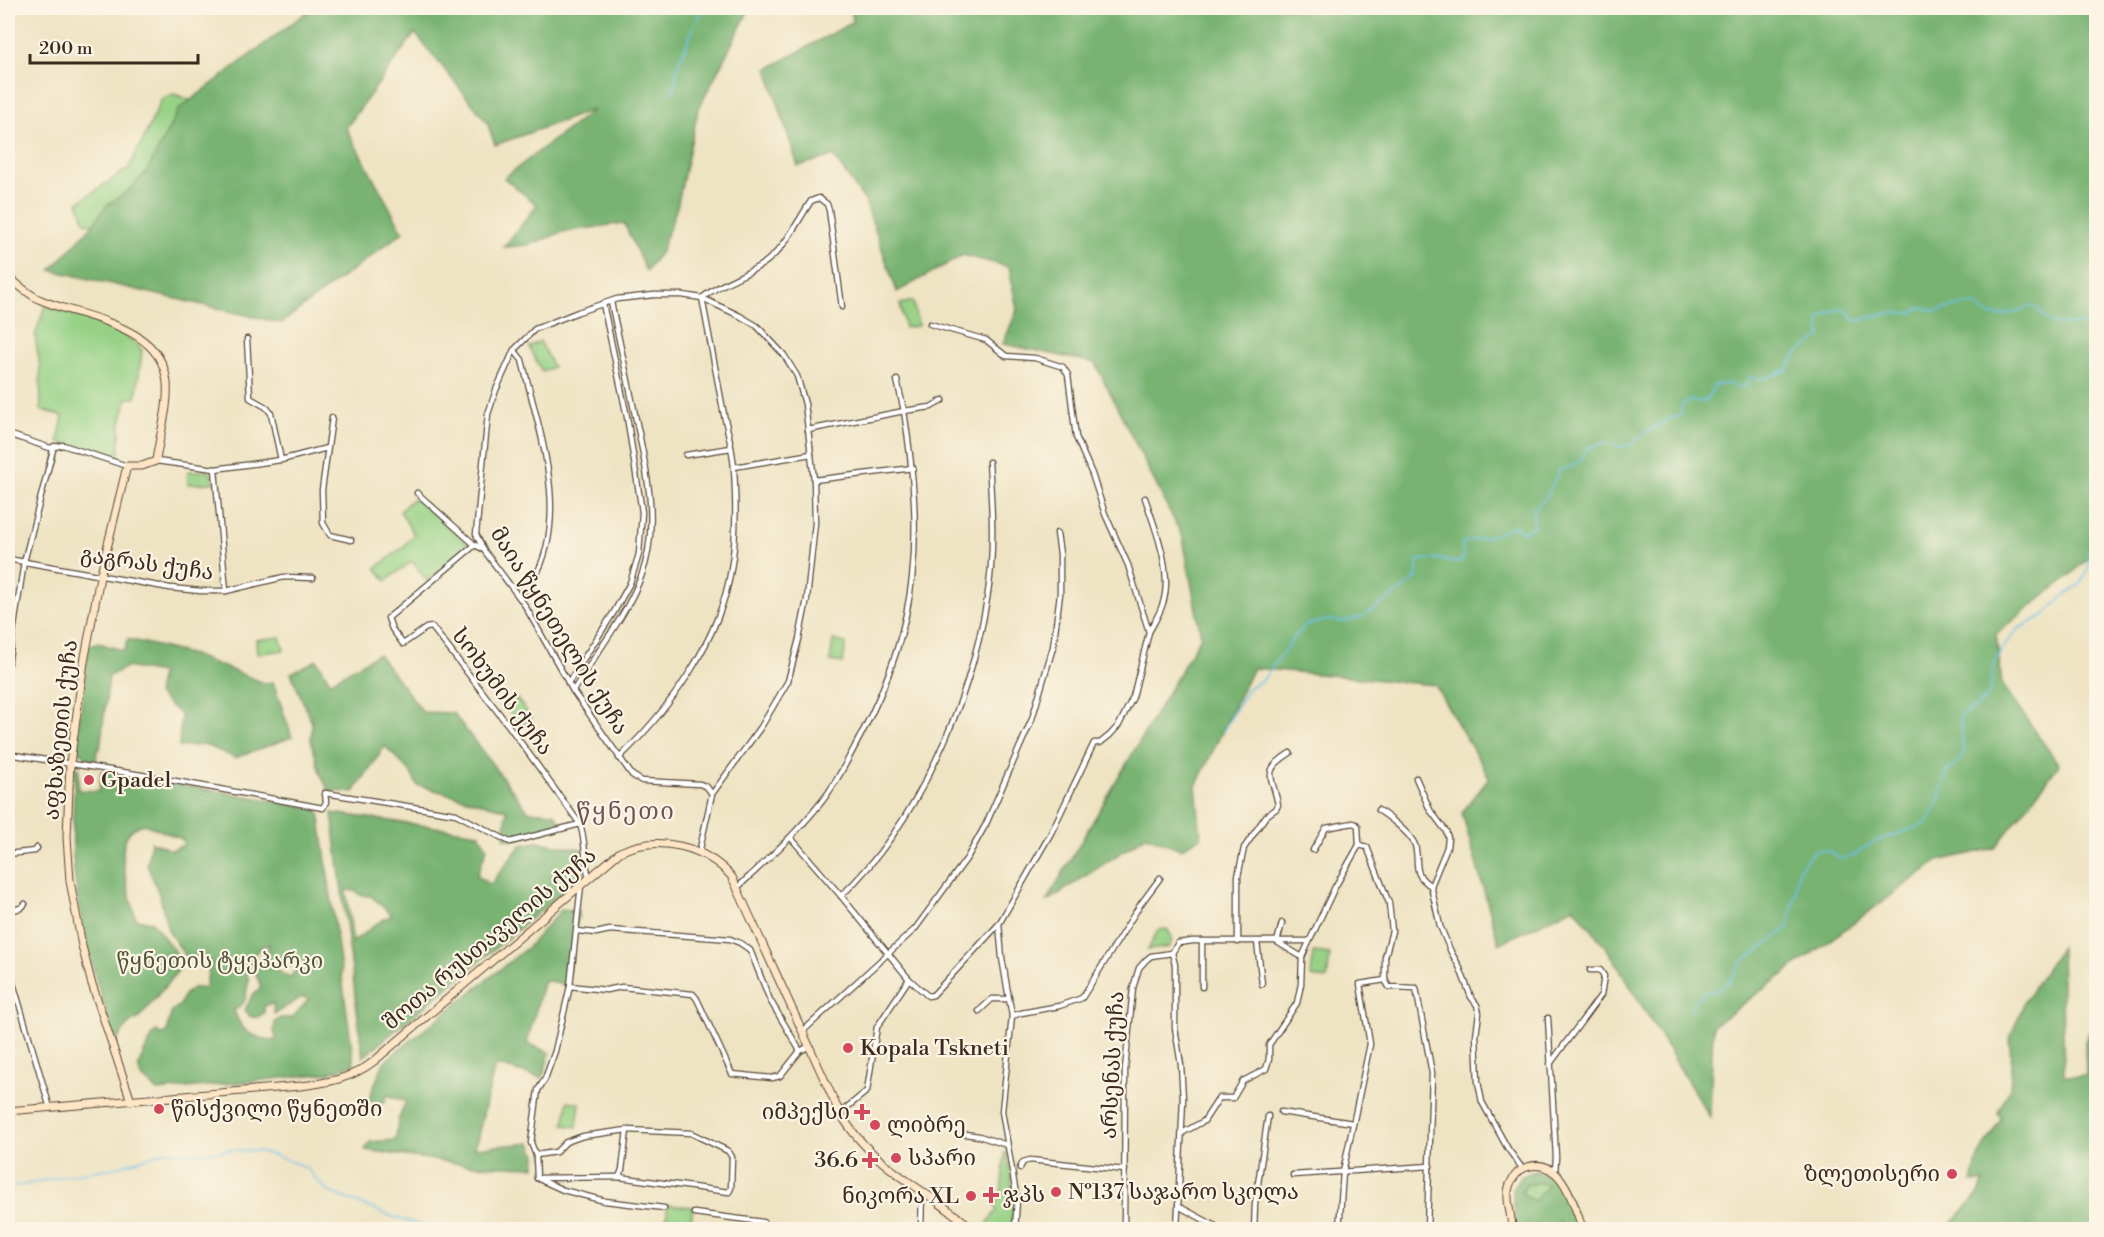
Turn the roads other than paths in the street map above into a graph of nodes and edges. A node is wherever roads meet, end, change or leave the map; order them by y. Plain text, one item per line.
1 (8, 276) edge
2 (702, 298) junction
3 (611, 302) junction
4 (603, 304) junction
5 (842, 307) dead end
6 (930, 324) dead end
7 (247, 339) dead end
8 (514, 350) junction
9 (627, 378) junction
10 (618, 380) junction
11 (897, 380) dead end
12 (943, 399) dead end
13 (904, 411) junction
14 (332, 418) dead end
15 (808, 430) junction
16 (8, 434) edge
17 (54, 446) junction
18 (327, 448) junction
19 (731, 448) junction
20 (811, 454) junction
21 (686, 455) dead end
22 (280, 460) junction
23 (156, 461) junction
24 (989, 462) dead end
25 (127, 466) junction
26 (734, 467) junction
27 (913, 468) junction
28 (215, 469) junction
29 (814, 480) junction
30 (417, 493) dead end
31 (1145, 498) dead end
32 (649, 500) junction
33 (641, 502) junction
34 (1057, 533) dead end
35 (351, 540) dead end
36 (475, 545) junction
37 (483, 549) junction
38 (8, 559) edge
39 (24, 562) junction
40 (100, 577) junction
41 (313, 578) dead end
42 (226, 591) junction
43 (519, 597) junction
44 (1149, 632) junction
45 (600, 633) junction
46 (606, 638) junction
47 (589, 651) junction
48 (596, 655) junction
49 (8, 665) edge
50 (568, 683) junction
51 (573, 691) junction
52 (1290, 753) dead end
53 (8, 754) edge
54 (620, 758) junction
55 (70, 763) junction
56 (1416, 778) dead end
57 (712, 794) junction
58 (1378, 810) dead end
59 (580, 824) junction
60 (791, 838) junction
61 (1359, 845) junction
62 (37, 848) dead end
63 (1313, 850) dead end
64 (699, 852) junction
65 (8, 854) edge
66 (589, 878) junction
67 (1160, 878) dead end
68 (581, 885) junction
69 (1431, 886) junction
70 (737, 888) junction
71 (841, 896) junction
72 (25, 904) dead end
73 (8, 910) edge
74 (1282, 923) dead end
75 (999, 924) junction
76 (577, 931) junction
77 (1202, 941) junction
78 (1309, 941) junction
79 (1238, 942) junction
80 (1257, 942) junction
81 (1277, 942) junction
82 (1172, 952) junction
83 (887, 953) junction
84 (1302, 957) junction
85 (8, 966) edge
86 (1590, 970) dead end
87 (909, 979) junction
88 (1385, 980) junction
89 (1262, 984) dead end
90 (570, 986) junction
91 (1202, 987) dead end
92 (1009, 999) junction
93 (979, 1011) dead end
94 (1012, 1016) junction
95 (1548, 1018) dead end
96 (803, 1031) junction
97 (810, 1046) junction
98 (800, 1051) junction
99 (1550, 1064) junction
100 (131, 1101) junction
101 (50, 1108) junction
102 (8, 1112) edge
103 (1281, 1112) dead end
104 (840, 1113) junction
105 (1268, 1116) dead end
106 (1353, 1123) junction
107 (627, 1130) junction
108 (1182, 1133) junction
109 (965, 1134) dead end
110 (1007, 1145) junction
111 (536, 1155) junction
112 (1430, 1166) junction
113 (1020, 1168) dead end
114 (1522, 1168) junction
115 (1125, 1170) junction
116 (1343, 1172) junction
117 (1555, 1173) junction
118 (1293, 1175) dead end
119 (537, 1178) junction
120 (619, 1178) junction
121 (922, 1192) junction
122 (1178, 1206) junction
123 (664, 1208) dead end
124 (694, 1212) dead end
125 (771, 1230) edge
126 (921, 1230) edge
127 (977, 1230) edge
128 (1015, 1230) edge
129 (1124, 1230) edge
130 (1177, 1230) edge
131 (1223, 1230) edge
132 (1254, 1230) edge
133 (1339, 1230) edge
134 (1427, 1230) edge
135 (1512, 1230) edge
136 (1583, 1230) edge

1 - 23 main road
2 - 3 street, მაია წყნეთელის ქუჩა
2 - 5 street
2 - 15 street, მაია წყნეთელის ქუჩა
2 - 19 street
3 - 4 street, მაია წყნეთელის ქუჩა
3 - 9 street
4 - 8 street, მაია წყნეთელის ქუჩა
4 - 10 street
6 - 44 street
7 - 22 street
8 - 37 street, მაია წყნეთელის ქუჩა
8 - 43 street
9 - 10 street
9 - 32 street
10 - 33 street
11 - 13 street
12 - 13 street
13 - 15 street
13 - 27 street
14 - 18 street
15 - 20 street, მაია წყნეთელის ქუჩა
16 - 17 street
17 - 25 street
17 - 39 street
18 - 22 street
18 - 35 street
19 - 21 street
19 - 26 street
20 - 26 street
20 - 29 street, მაია წყნეთელის ქუჩა
22 - 28 street
23 - 25 main road
23 - 28 street
24 - 71 street
25 - 40 main road, აფხაზეთის ქუჩა
26 - 54 street
27 - 29 street
27 - 60 street
28 - 42 street, გაგრას ქუჩა
29 - 57 street, მაია წყნეთელის ქუჩა
30 - 36 street
31 - 44 street
32 - 33 street
32 - 46 street
33 - 45 street
34 - 83 street
36 - 37 street
36 - 59 street, სოხუმის ქუჩა
37 - 43 street, მაია წყნეთელის ქუჩა
38 - 39 street, გაგრას ქუჩა
39 - 40 street, გაგრას ქუჩა
39 - 49 street
40 - 42 street, გაგრას ქუჩა
40 - 55 main road, აფხაზეთის ქუჩა
41 - 42 street
43 - 50 street, მაია წყნეთელის ქუჩა
44 - 75 street
45 - 46 street
45 - 47 street
46 - 48 street
47 - 48 street
47 - 50 street
48 - 51 street
50 - 51 street, მაია წყნეთელის ქუჩა
51 - 54 street, მაია წყნეთელის ქუჩა
52 - 79 street
53 - 55 street
54 - 57 street, მაია წყნეთელის ქუჩა
55 - 59 street
55 - 100 main road, აფხაზეთის ქუჩა
56 - 69 street
57 - 64 street
58 - 69 street
59 - 66 street, სოხუმის ქუჩა
60 - 70 street
60 - 71 street
61 - 63 street
61 - 78 street
61 - 88 street
62 - 65 street
64 - 66 main road, შოთა რუსთაველის ქუჩა
64 - 70 main road, შოთა რუსთაველის ქუჩა
66 - 68 main road, შოთა რუსთაველის ქუჩა
67 - 94 street
68 - 76 street
68 - 100 main road, შოთა რუსთაველის ქუჩა
69 - 114 street
70 - 96 main road, შოთა რუსთაველის ქუჩა
71 - 83 street
72 - 73 street
74 - 81 street
75 - 87 street
75 - 92 street
76 - 90 street
76 - 98 street
77 - 79 street, არსენას ქუჩა
77 - 82 street, არსენას ქუჩა
77 - 91 street
78 - 81 street, არსენას ქუჩა
78 - 84 street
79 - 80 street, არსენას ქუჩა
80 - 81 street, არსენას ქუჩა
80 - 89 street
81 - 84 street
82 - 108 street
82 - 115 street, არსენას ქუჩა
83 - 87 street
83 - 96 street
84 - 108 street
85 - 101 street
86 - 99 street
87 - 104 street
88 - 106 street
88 - 112 street
90 - 98 street
90 - 111 street
92 - 93 street
92 - 94 street
94 - 110 street
95 - 99 street
96 - 97 main road, შოთა რუსთაველის ქუჩა
97 - 98 street
97 - 104 main road, შოთა რუსთაველის ქუჩა
99 - 117 street
100 - 101 main road, შოთა რუსთაველის ქუჩა
101 - 102 main road, შოთა რუსთაველის ქუჩა
103 - 106 street
104 - 121 main road, შოთა რუსთაველის ქუჩა
105 - 132 street
106 - 116 street
107 - 111 street
107 - 120 street
107 - 120 street
108 - 122 street
109 - 110 street
110 - 128 street
111 - 119 street
112 - 116 street
112 - 134 street
113 - 115 street
114 - 117 main road
114 - 135 main road
115 - 129 street, არსენას ქუჩა
116 - 118 street
116 - 133 street
117 - 136 main road
119 - 120 street
119 - 123 street
121 - 126 street
121 - 127 main road, შოთა რუსთაველის ქუჩა
122 - 130 street
122 - 131 street
124 - 125 street

